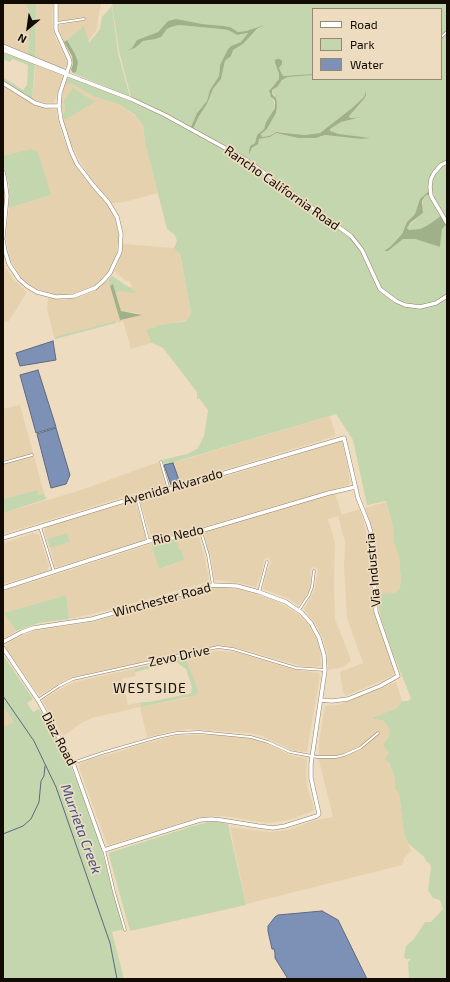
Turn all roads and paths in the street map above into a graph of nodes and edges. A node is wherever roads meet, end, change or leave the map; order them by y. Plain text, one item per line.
1 (56, 3) edge
2 (84, 19) dead end
3 (56, 24) junction
4 (3, 46) edge
5 (3, 50) edge
6 (67, 74) junction
7 (3, 83) edge
8 (59, 106) junction
9 (447, 162) edge
10 (3, 172) edge
11 (5, 206) edge
12 (447, 223) edge
13 (3, 237) edge
14 (3, 240) edge
15 (447, 296) edge
16 (344, 438) joint
17 (32, 456) dead end
18 (161, 462) dead end
19 (3, 463) edge
20 (355, 487) junction
21 (169, 490) junction
22 (137, 497) junction
23 (40, 527) junction
24 (200, 531) junction
25 (3, 538) edge
26 (149, 542) junction
27 (267, 562) dead end
28 (314, 570) dead end
29 (54, 572) junction
30 (213, 585) junction
31 (3, 588) edge
32 (259, 592) junction
33 (299, 610) junction
34 (3, 642) edge
35 (3, 648) edge
36 (325, 670) junction
37 (38, 700) junction
38 (321, 700) junction
39 (378, 733) dead end
40 (312, 756) junction
41 (73, 763) junction
42 (104, 850) junction
43 (125, 930) dead end

1 - 3 street
2 - 3 street
3 - 6 street
4 - 6 street, Rancho California Road
5 - 6 street, Rancho California Road
6 - 8 street
6 - 15 street, Rancho California Road
7 - 8 street
8 - 14 street
9 - 12 street
10 - 11 street
11 - 13 street
16 - 20 street, Via Industria
16 - 21 street, Avenida Alvarado
17 - 19 street
18 - 21 street
20 - 24 street, Rio Nedo
20 - 38 street, Via Industria
21 - 22 street, Avenida Alvarado
22 - 23 street, Avenida Alvarado
22 - 26 street
23 - 25 street, Avenida Alvarado
23 - 29 street
24 - 26 street, Rio Nedo
24 - 30 street
26 - 29 street, Rio Nedo
27 - 32 street
28 - 33 street
29 - 31 street, Rio Nedo
30 - 32 street, Winchester Road
30 - 34 street, Winchester Road
32 - 33 street, Winchester Road
33 - 36 street, Winchester Road
35 - 37 street, Diaz Road
36 - 37 street, Zevo Drive
36 - 38 street, Winchester Road
37 - 41 street, Diaz Road
38 - 40 street, Winchester Road
39 - 40 street
40 - 41 street
40 - 42 street, Winchester Road
41 - 42 street, Diaz Road
42 - 43 street, Diaz Road

